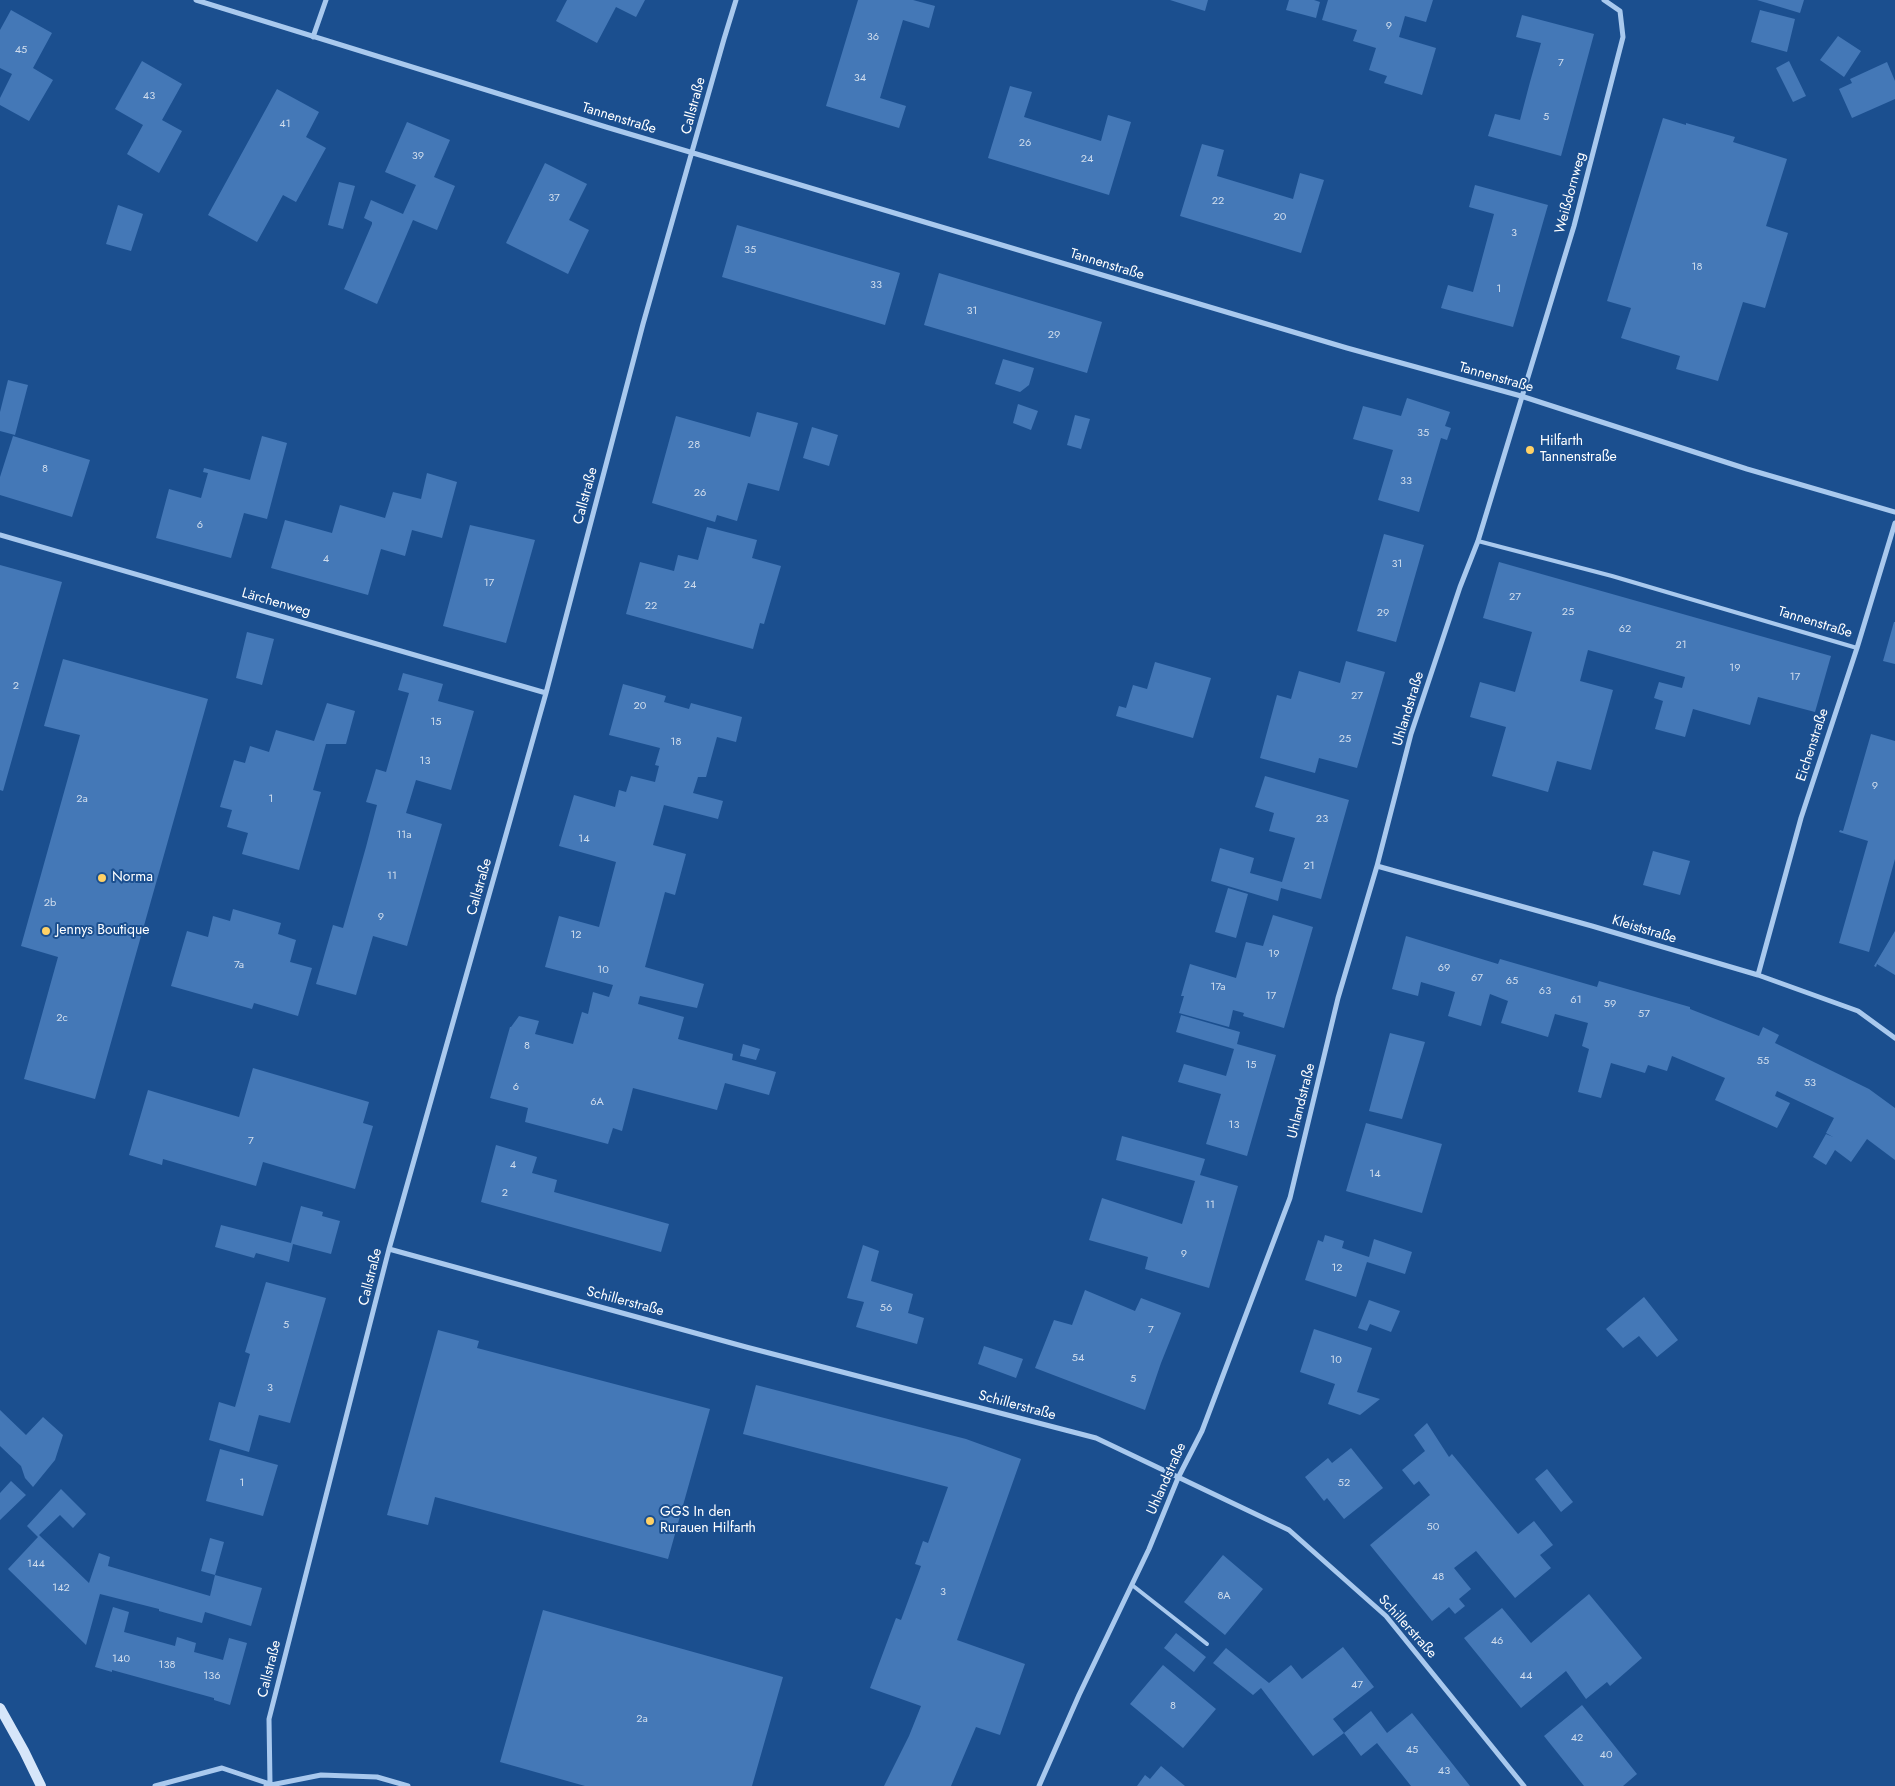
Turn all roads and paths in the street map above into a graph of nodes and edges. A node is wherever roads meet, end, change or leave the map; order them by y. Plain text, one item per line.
1 (196, 0) edge
2 (326, 0) edge
3 (736, 0) edge
4 (1604, 0) edge
5 (314, 37) junction
6 (692, 153) junction
7 (1521, 396) junction
8 (1895, 512) edge
9 (1895, 523) edge
10 (0, 535) edge
11 (1478, 541) junction
12 (1857, 648) junction
13 (546, 693) junction
14 (1377, 866) junction
15 (1758, 976) junction
16 (1895, 1038) edge
17 (389, 1249) junction
18 (1178, 1478) junction
19 (1132, 1585) junction
20 (1206, 1644) dead end
21 (0, 1708) edge
22 (268, 1785) edge
23 (41, 1786) edge
24 (155, 1786) edge
25 (408, 1786) edge
26 (1039, 1786) edge
27 (1524, 1786) edge

1 - 5 street, Tannenstraße
2 - 5 street
3 - 6 street, Callstraße
4 - 7 street, Weißdornweg
5 - 6 street, Tannenstraße
6 - 7 street, Tannenstraße
6 - 13 street, Callstraße
7 - 8 street, Tannenstraße
7 - 11 street, Uhlandstraße
9 - 12 street, Eichenstraße
10 - 13 street, Lärchenweg
11 - 12 lane, Tannenstraße
11 - 14 street, Uhlandstraße
12 - 15 street, Eichenstraße
13 - 17 street, Callstraße
14 - 15 street, Kleiststraße
14 - 18 street, Uhlandstraße
15 - 16 street, Kleiststraße
17 - 18 street, Schillerstraße
17 - 22 street, Callstraße
18 - 19 street, Uhlandstraße
18 - 27 street, Schillerstraße
19 - 20 lane
19 - 26 street, Uhlandstraße
21 - 23 main road
22 - 24 street
22 - 25 street

